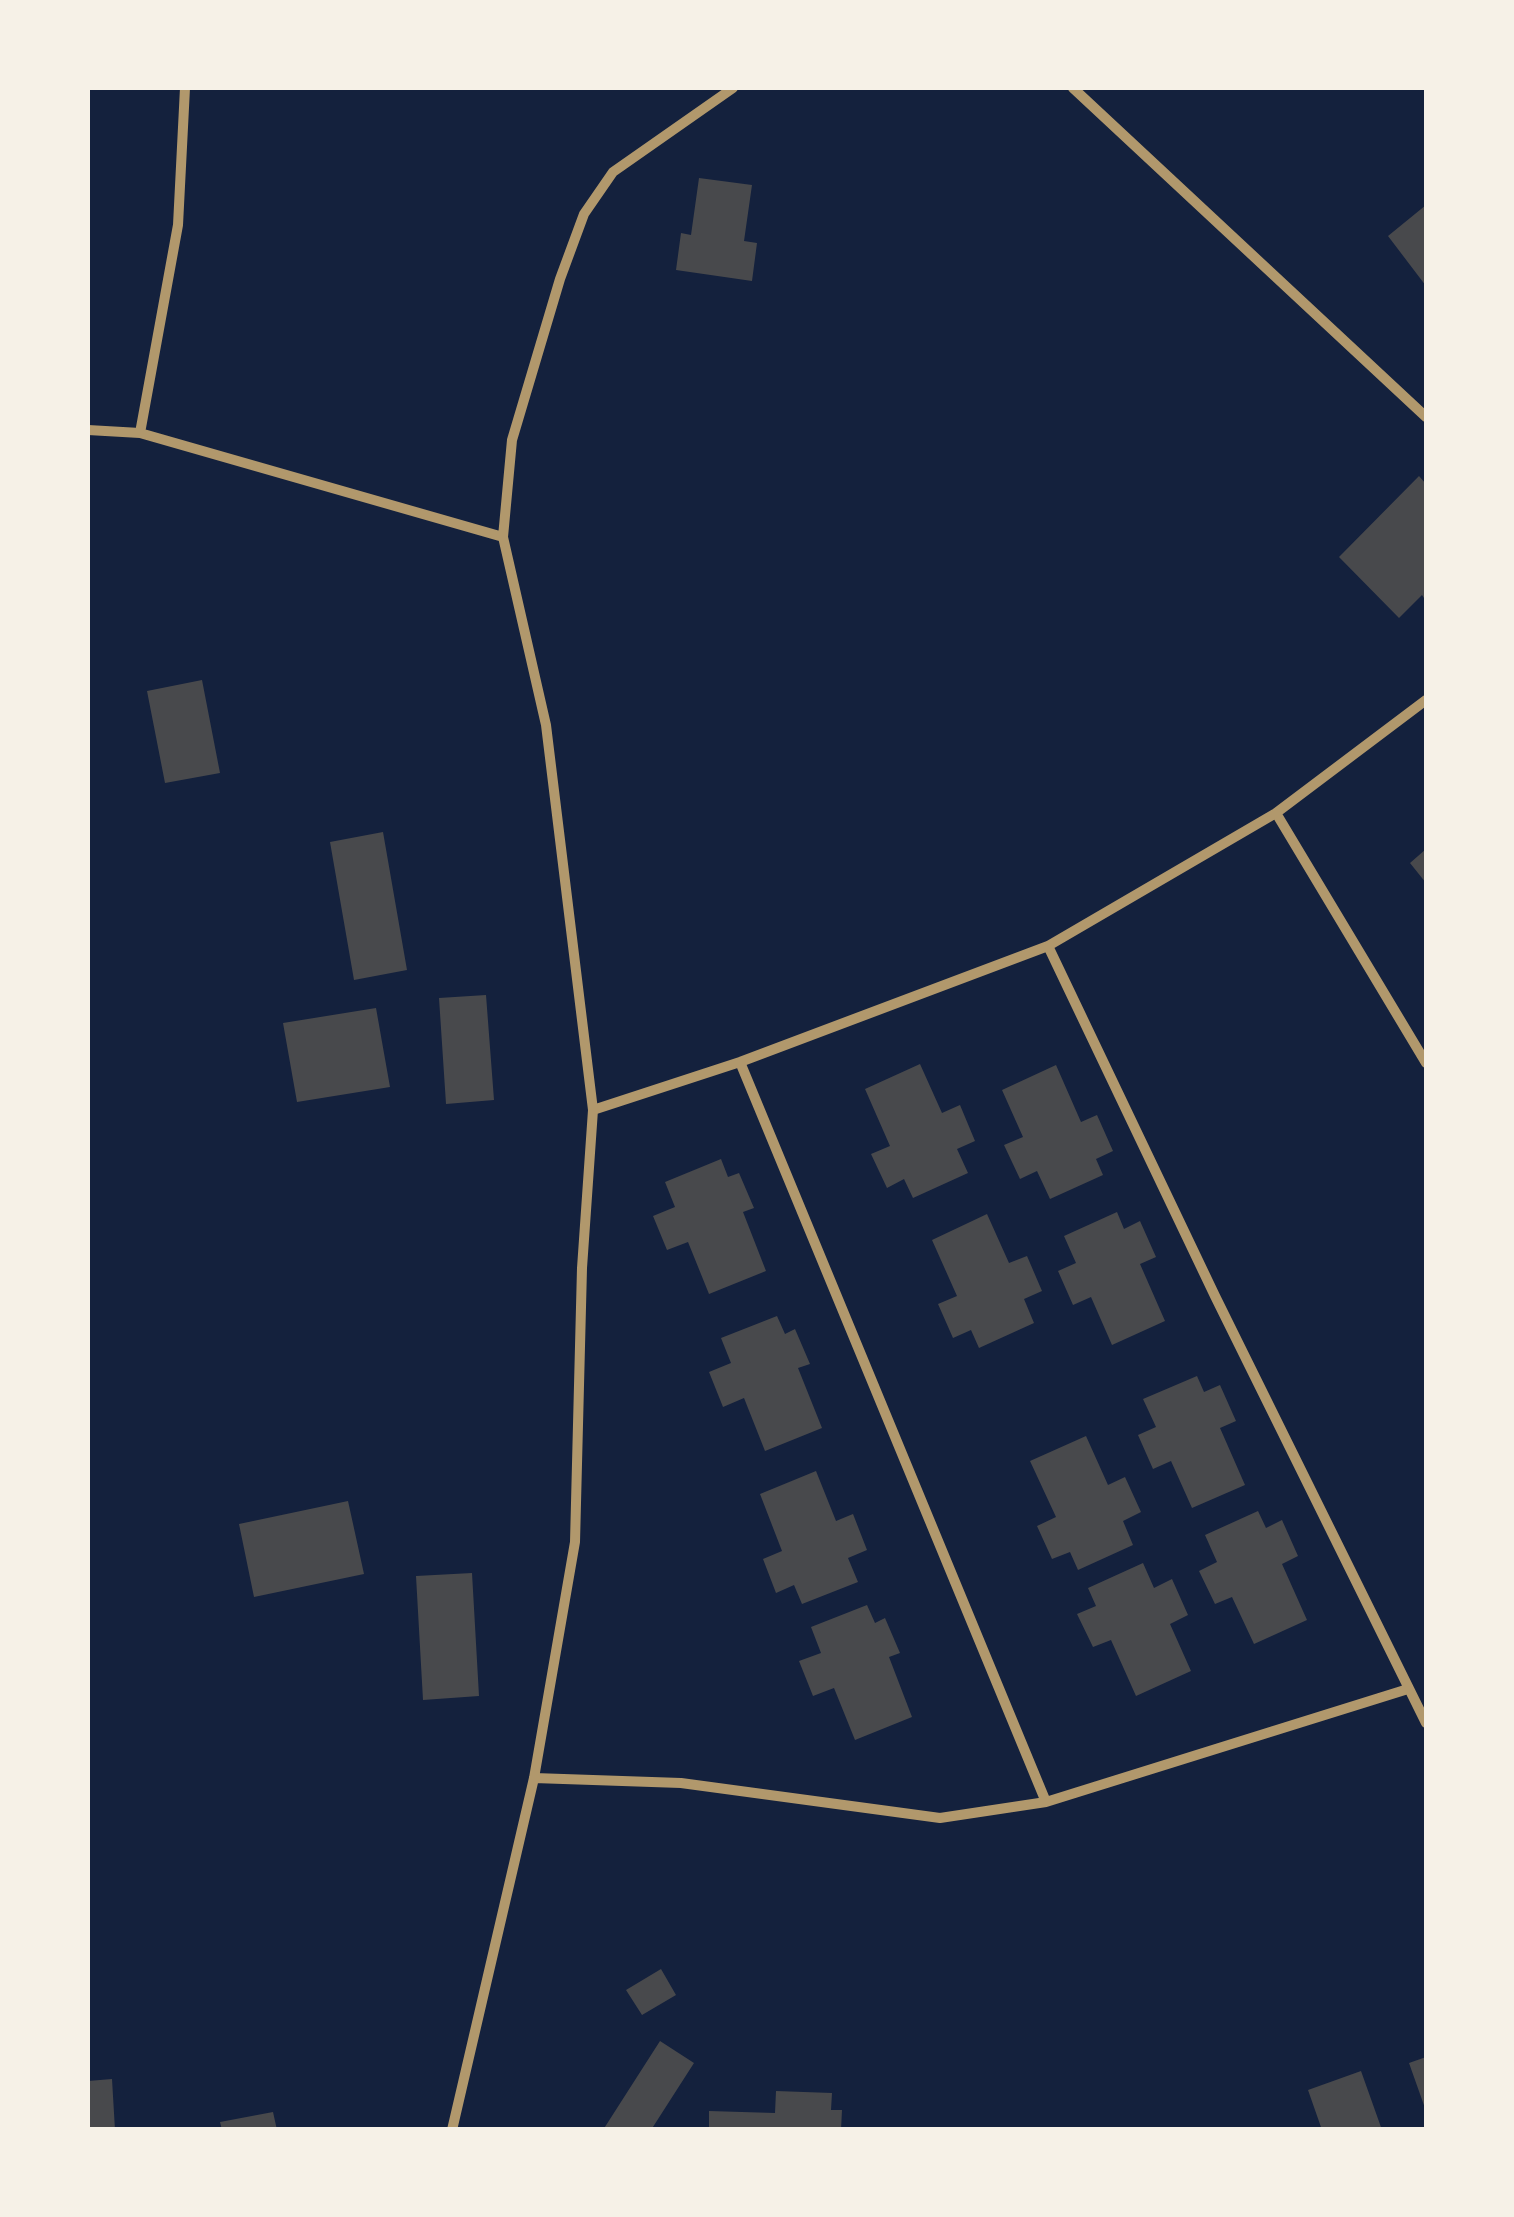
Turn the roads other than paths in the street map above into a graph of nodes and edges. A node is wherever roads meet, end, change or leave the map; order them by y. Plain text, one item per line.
1 (185, 88) edge
2 (732, 88) edge
3 (1073, 88) edge
4 (1426, 417) edge
5 (88, 430) edge
6 (140, 434) junction
7 (502, 538) junction
8 (1426, 700) edge
9 (1276, 813) junction
10 (1048, 946) junction
11 (740, 1062) junction
12 (1426, 1063) edge
13 (593, 1110) junction
14 (1408, 1689) junction
15 (1426, 1724) edge
16 (534, 1778) junction
17 (1046, 1802) junction
18 (452, 2130) edge

1 - 6 street
2 - 7 street
3 - 4 street
5 - 6 street
6 - 7 street
7 - 13 street
8 - 9 street
9 - 10 street
9 - 12 street
10 - 11 street
10 - 14 street
11 - 13 street
11 - 17 street
13 - 16 street
14 - 15 street
14 - 17 street
16 - 17 street
16 - 18 street

